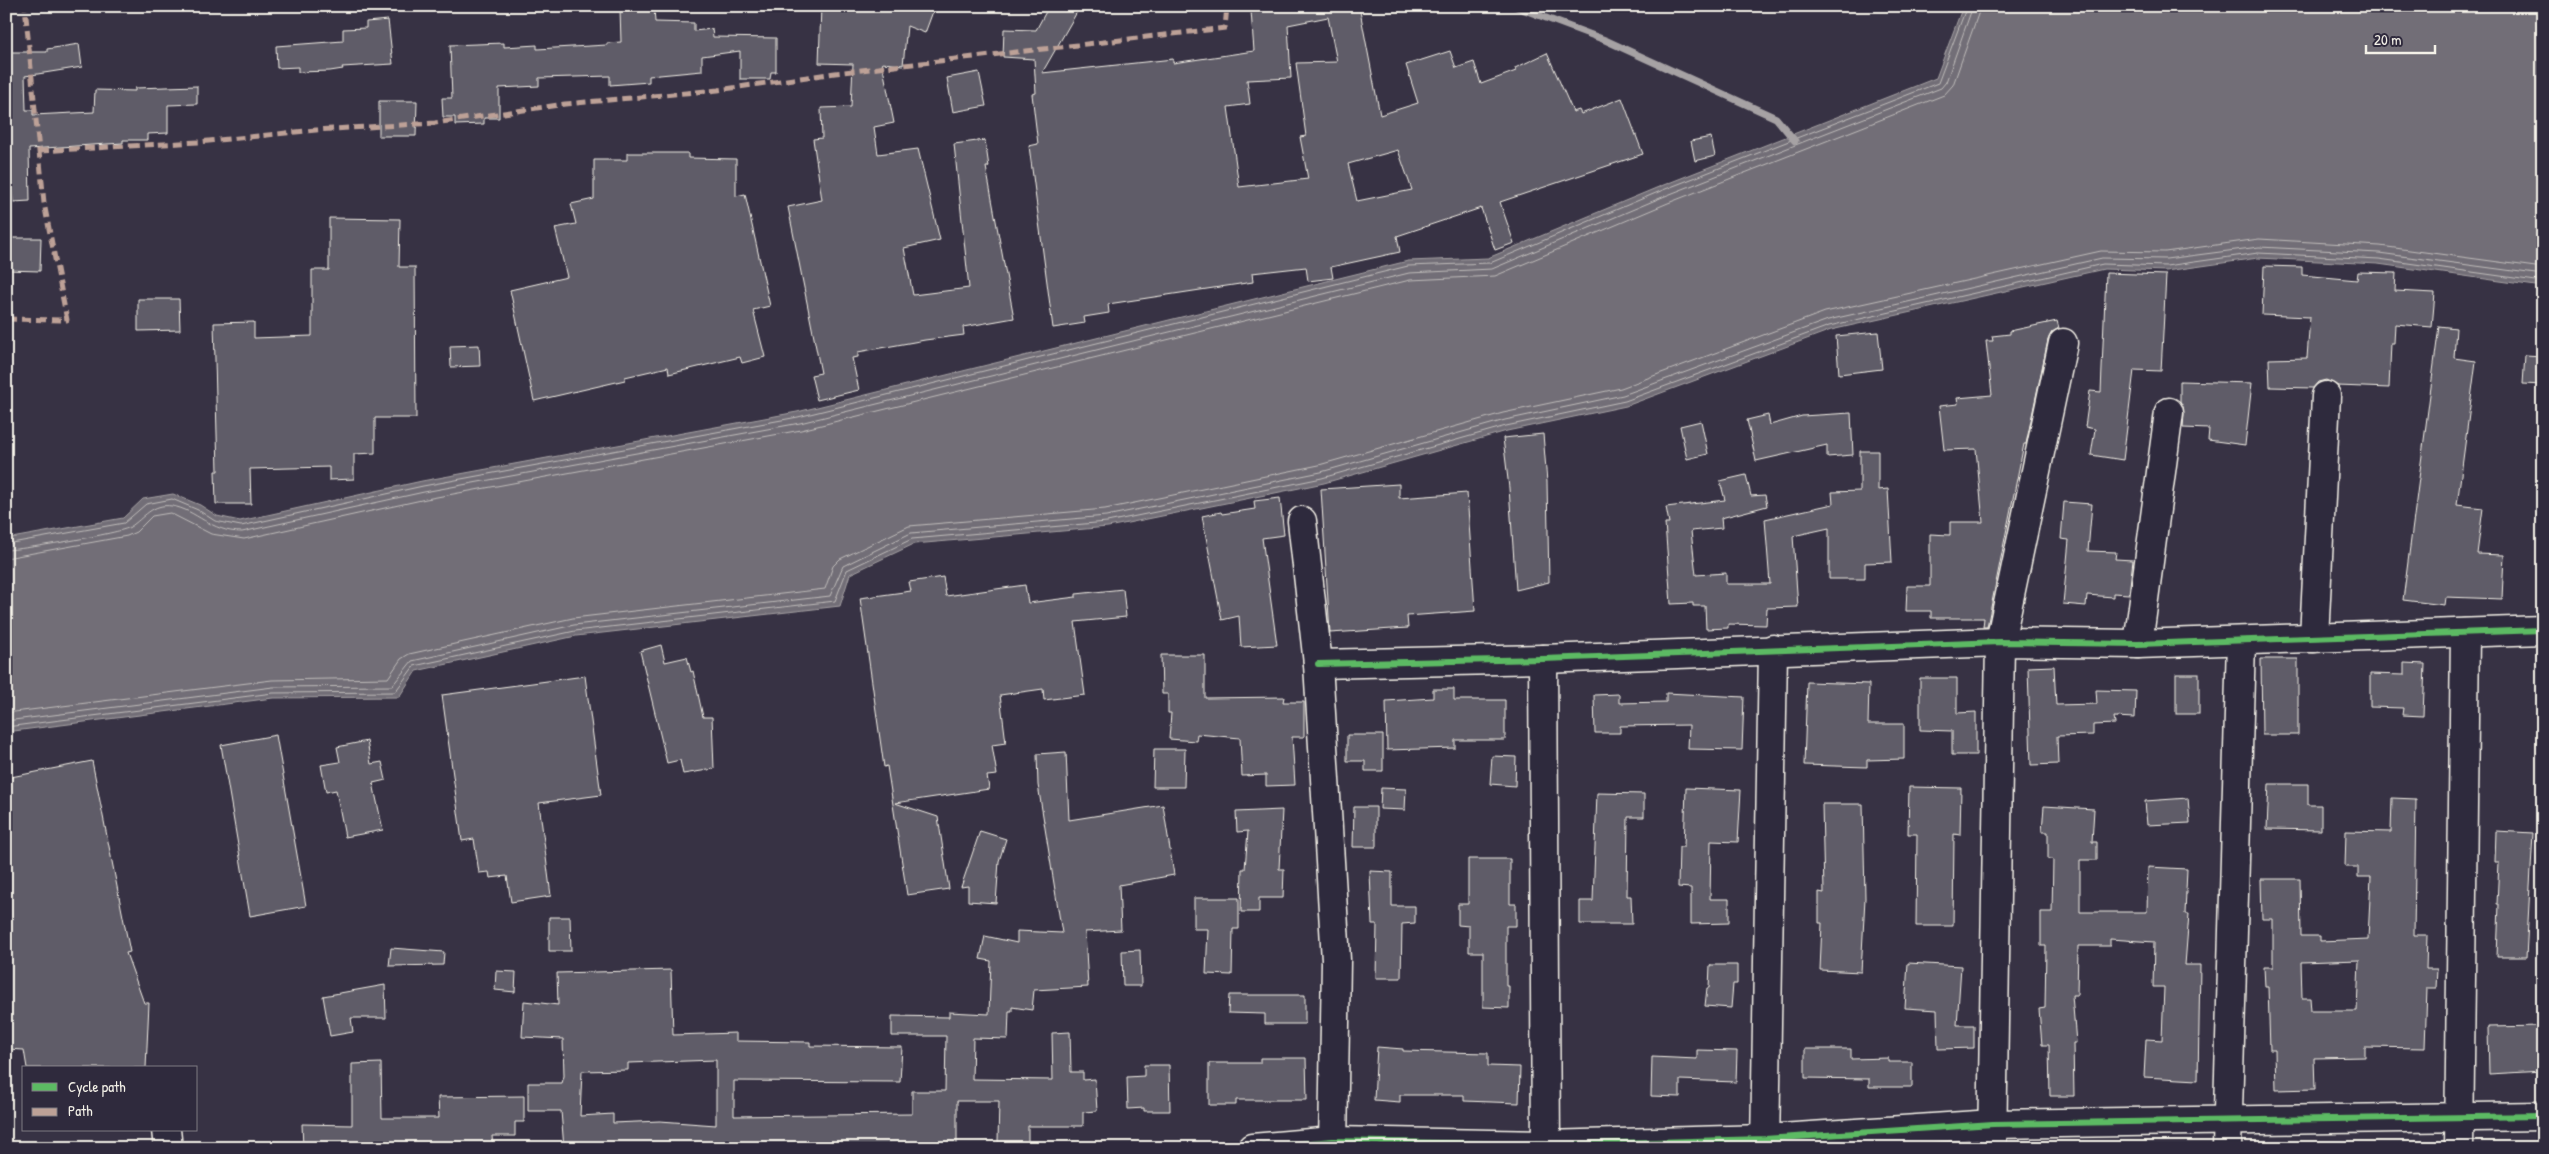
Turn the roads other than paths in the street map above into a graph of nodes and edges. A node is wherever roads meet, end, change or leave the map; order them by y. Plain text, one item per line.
1 (2064, 343) dead end
2 (2326, 396) dead end
3 (2169, 412) dead end
4 (1302, 521) dead end
5 (2543, 630) edge
6 (2465, 633) junction
7 (2314, 638) junction
8 (2241, 641) junction
9 (2000, 642) junction
10 (2138, 644) junction
11 (1773, 649) junction
12 (1543, 659) junction
13 (1318, 664) junction
14 (2459, 1116) junction
15 (2543, 1116) edge
16 (2227, 1120) junction
17 (166, 1132) edge
18 (1992, 1136) edge
19 (1765, 1143) edge
20 (1333, 1144) edge
21 (1546, 1146) edge
22 (168, 1148) edge
23 (1252, 1148) edge
24 (2227, 1148) edge
25 (2459, 1148) edge

1 - 9 street
2 - 7 street
3 - 10 street
4 - 13 street
5 - 6 street
6 - 7 street
6 - 14 street
7 - 8 street
8 - 10 street
8 - 16 street
9 - 10 street
9 - 11 street
9 - 18 street
11 - 12 street
11 - 19 street
12 - 13 street
12 - 21 street
13 - 20 street
14 - 15 street
14 - 16 street
14 - 25 street
16 - 18 street
16 - 24 street
17 - 22 street
18 - 19 street
19 - 21 street
20 - 21 street
20 - 23 street

